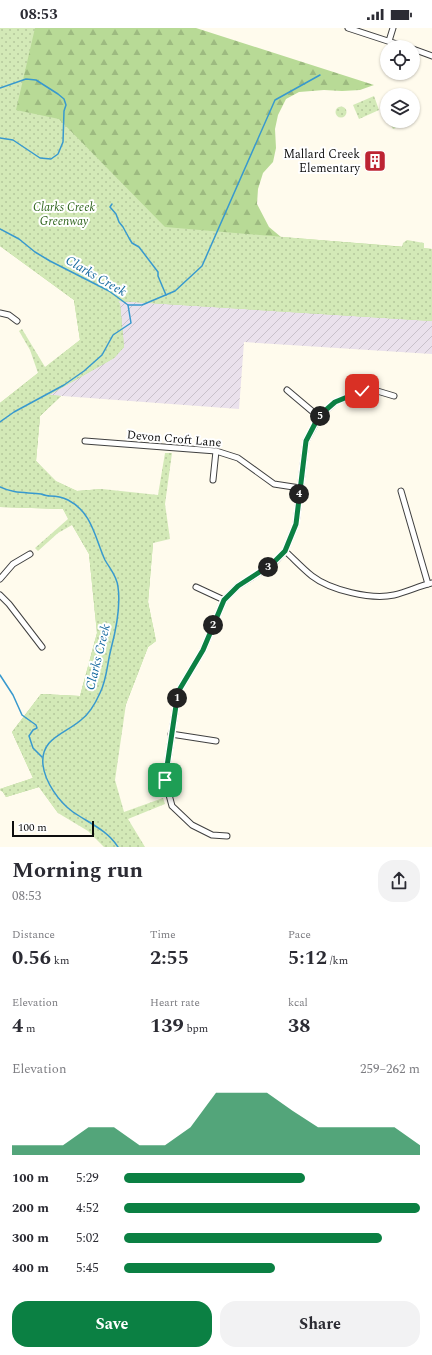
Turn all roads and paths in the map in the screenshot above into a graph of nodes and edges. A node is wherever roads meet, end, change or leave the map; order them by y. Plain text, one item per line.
1 (348, 28) edge
2 (393, 28) edge
3 (386, 40) edge
4 (389, 40) edge
5 (420, 52) edge
6 (432, 56) edge
7 (0, 313) edge
8 (17, 321) dead end
9 (287, 390) dead end
10 (394, 396) dead end
11 (319, 416) junction
12 (85, 441) dead end
13 (216, 451) junction
14 (213, 480) dead end
15 (300, 488) junction
16 (400, 491) dead end
17 (285, 551) junction
18 (30, 554) dead end
19 (0, 579) edge
20 (430, 583) edge
21 (196, 587) dead end
22 (0, 595) edge
23 (224, 600) junction
24 (42, 647) dead end
25 (171, 734) junction
26 (216, 741) dead end
27 (227, 836) dead end

1 - 3 street
2 - 4 street
5 - 6 street
7 - 8 street
9 - 11 street
10 - 11 street
11 - 15 street
12 - 13 street, Devon Croft Lane
13 - 14 street
13 - 15 street, Devon Croft Lane
15 - 17 street
16 - 20 street
17 - 20 street
17 - 23 street
18 - 19 street
21 - 23 street
22 - 24 street
23 - 25 street
25 - 26 street
25 - 27 street

